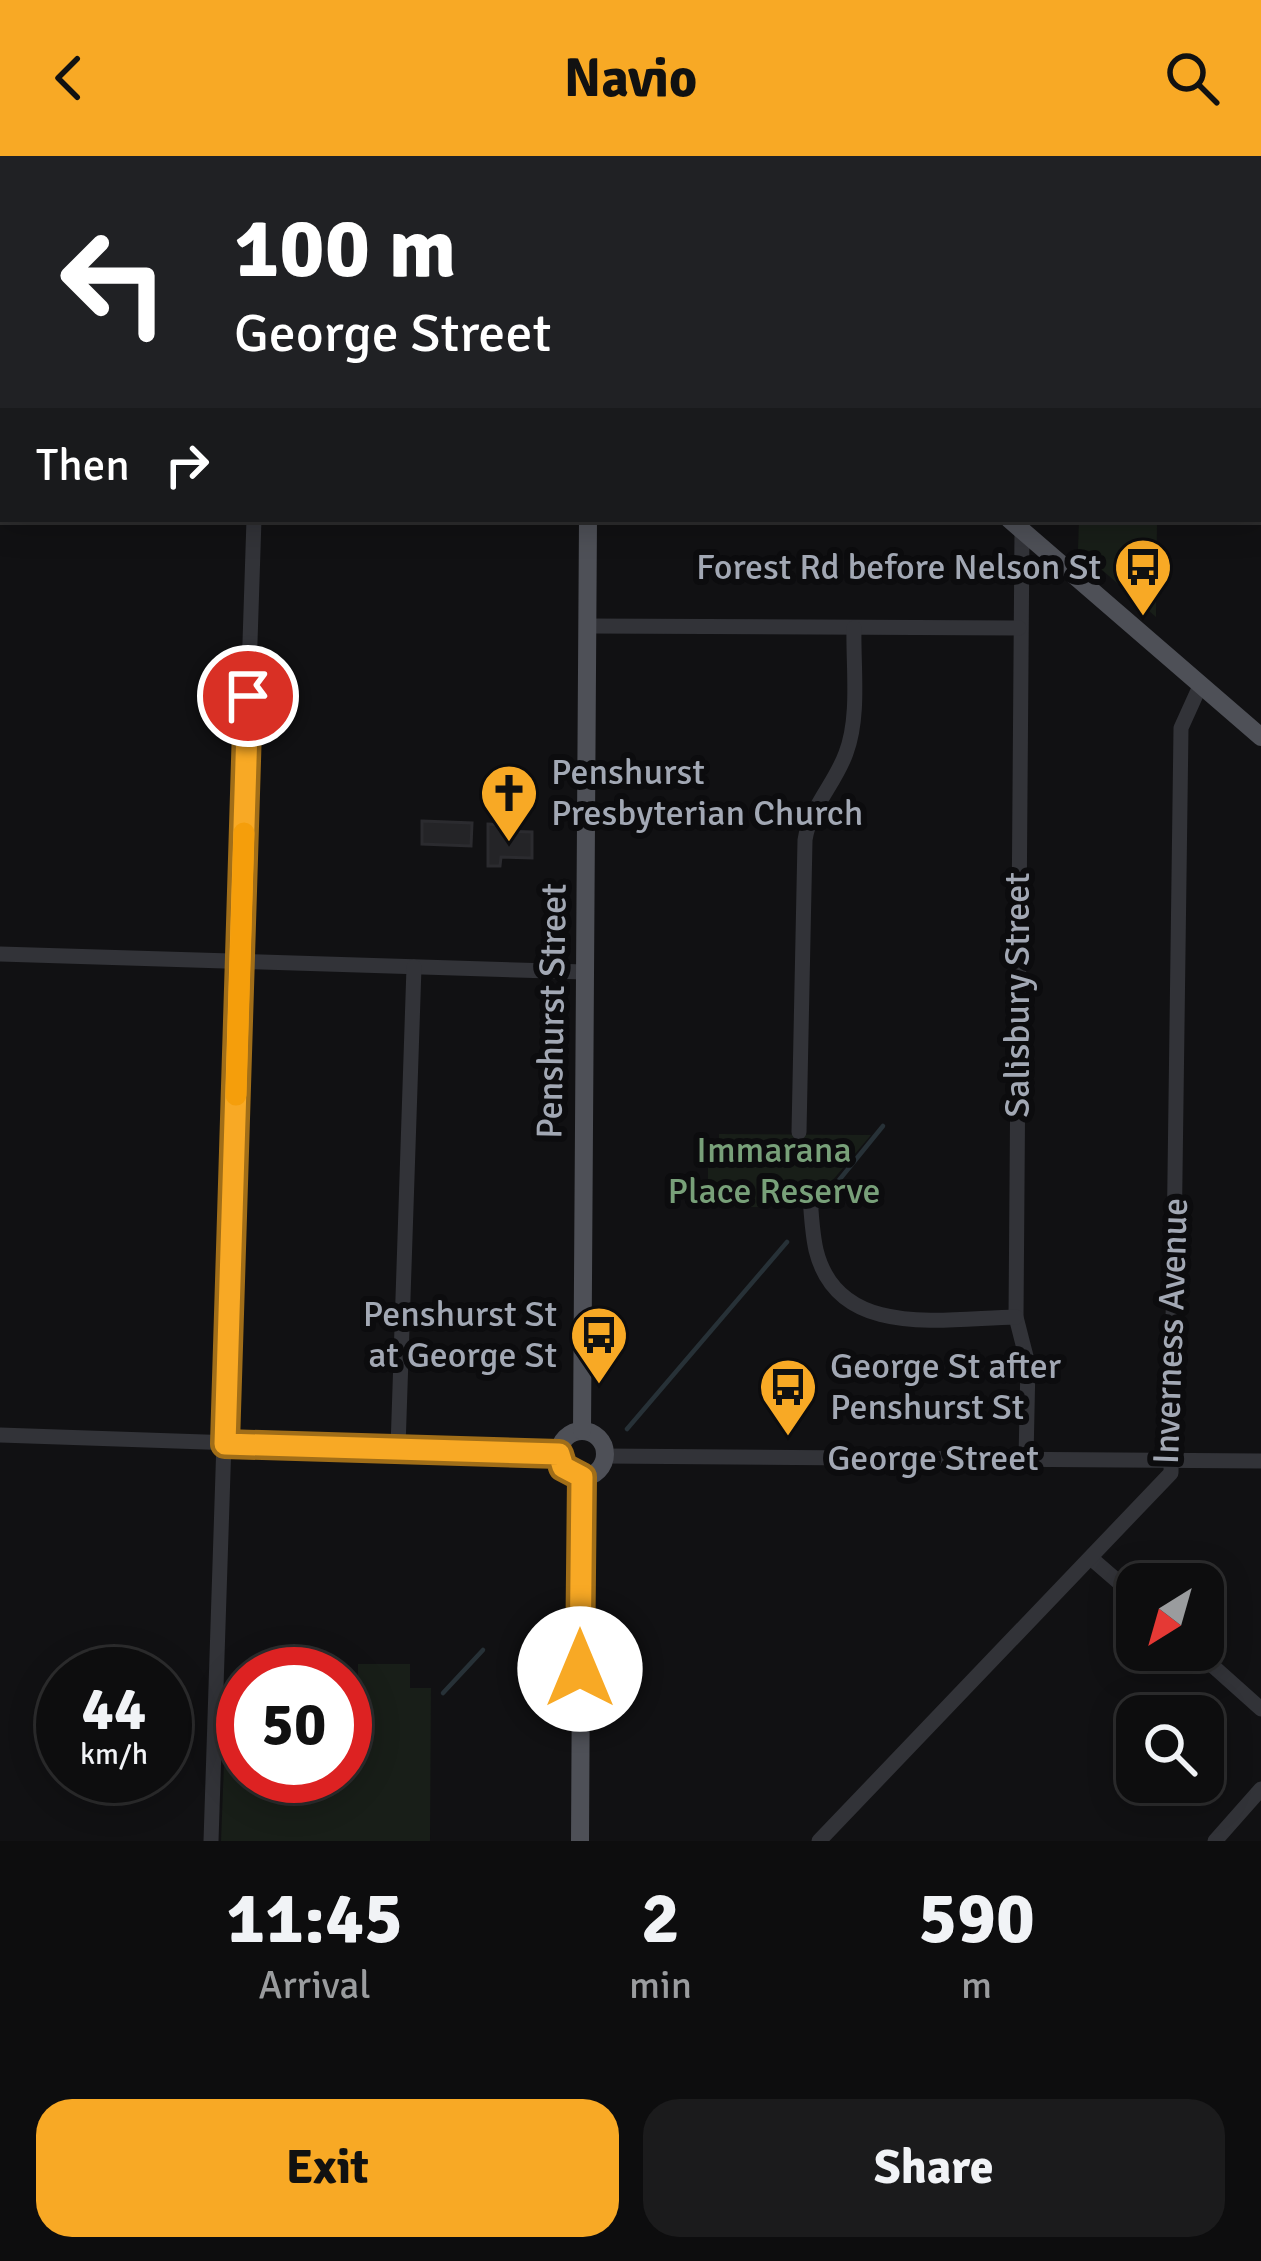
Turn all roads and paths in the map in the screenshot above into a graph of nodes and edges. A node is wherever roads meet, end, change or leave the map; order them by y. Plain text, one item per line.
1 (254, 522) edge
2 (588, 522) edge
3 (1015, 525) edge
4 (590, 626) junction
5 (854, 628) junction
6 (1019, 628) junction
7 (1200, 686) junction
8 (1261, 737) edge
9 (0, 954) edge
10 (239, 962) junction
11 (414, 967) junction
12 (585, 972) junction
13 (799, 1132) dead end
14 (810, 1194) dead end
15 (1016, 1317) junction
16 (581, 1431) junction
17 (0, 1435) edge
18 (225, 1444) junction
19 (398, 1448) junction
20 (559, 1454) junction
21 (605, 1456) junction
22 (1026, 1458) junction
23 (1261, 1460) edge
24 (1174, 1461) junction
25 (582, 1477) junction
26 (1092, 1558) junction
27 (1116, 1579) edge
28 (1218, 1671) edge
29 (1261, 1709) edge
30 (1261, 1789) edge
31 (211, 1841) edge
32 (580, 1841) edge
33 (819, 1841) edge
34 (1215, 1841) edge

1 - 10 street
2 - 4 main road, Penshurst Street
3 - 6 street, Salisbury Street
3 - 7 main road
4 - 5 street
4 - 12 main road, Penshurst Street
5 - 6 street
5 - 13 street
6 - 15 street, Salisbury Street
7 - 8 main road
7 - 24 street, Inverness Avenue
9 - 10 street
10 - 11 street
10 - 18 street
11 - 12 street
11 - 19 street
12 - 16 main road, Penshurst Street
14 - 15 street
15 - 22 street, Salisbury Street
16 - 20 main road
16 - 21 main road
17 - 18 street
18 - 19 street
18 - 31 street
19 - 20 street
20 - 25 main road
21 - 22 street, George Street
21 - 25 main road
22 - 24 street, George Street
23 - 24 street, George Street
24 - 26 street, Inverness Avenue
25 - 32 main road
26 - 27 street
26 - 33 street, Inverness Avenue
28 - 29 street
30 - 34 street

